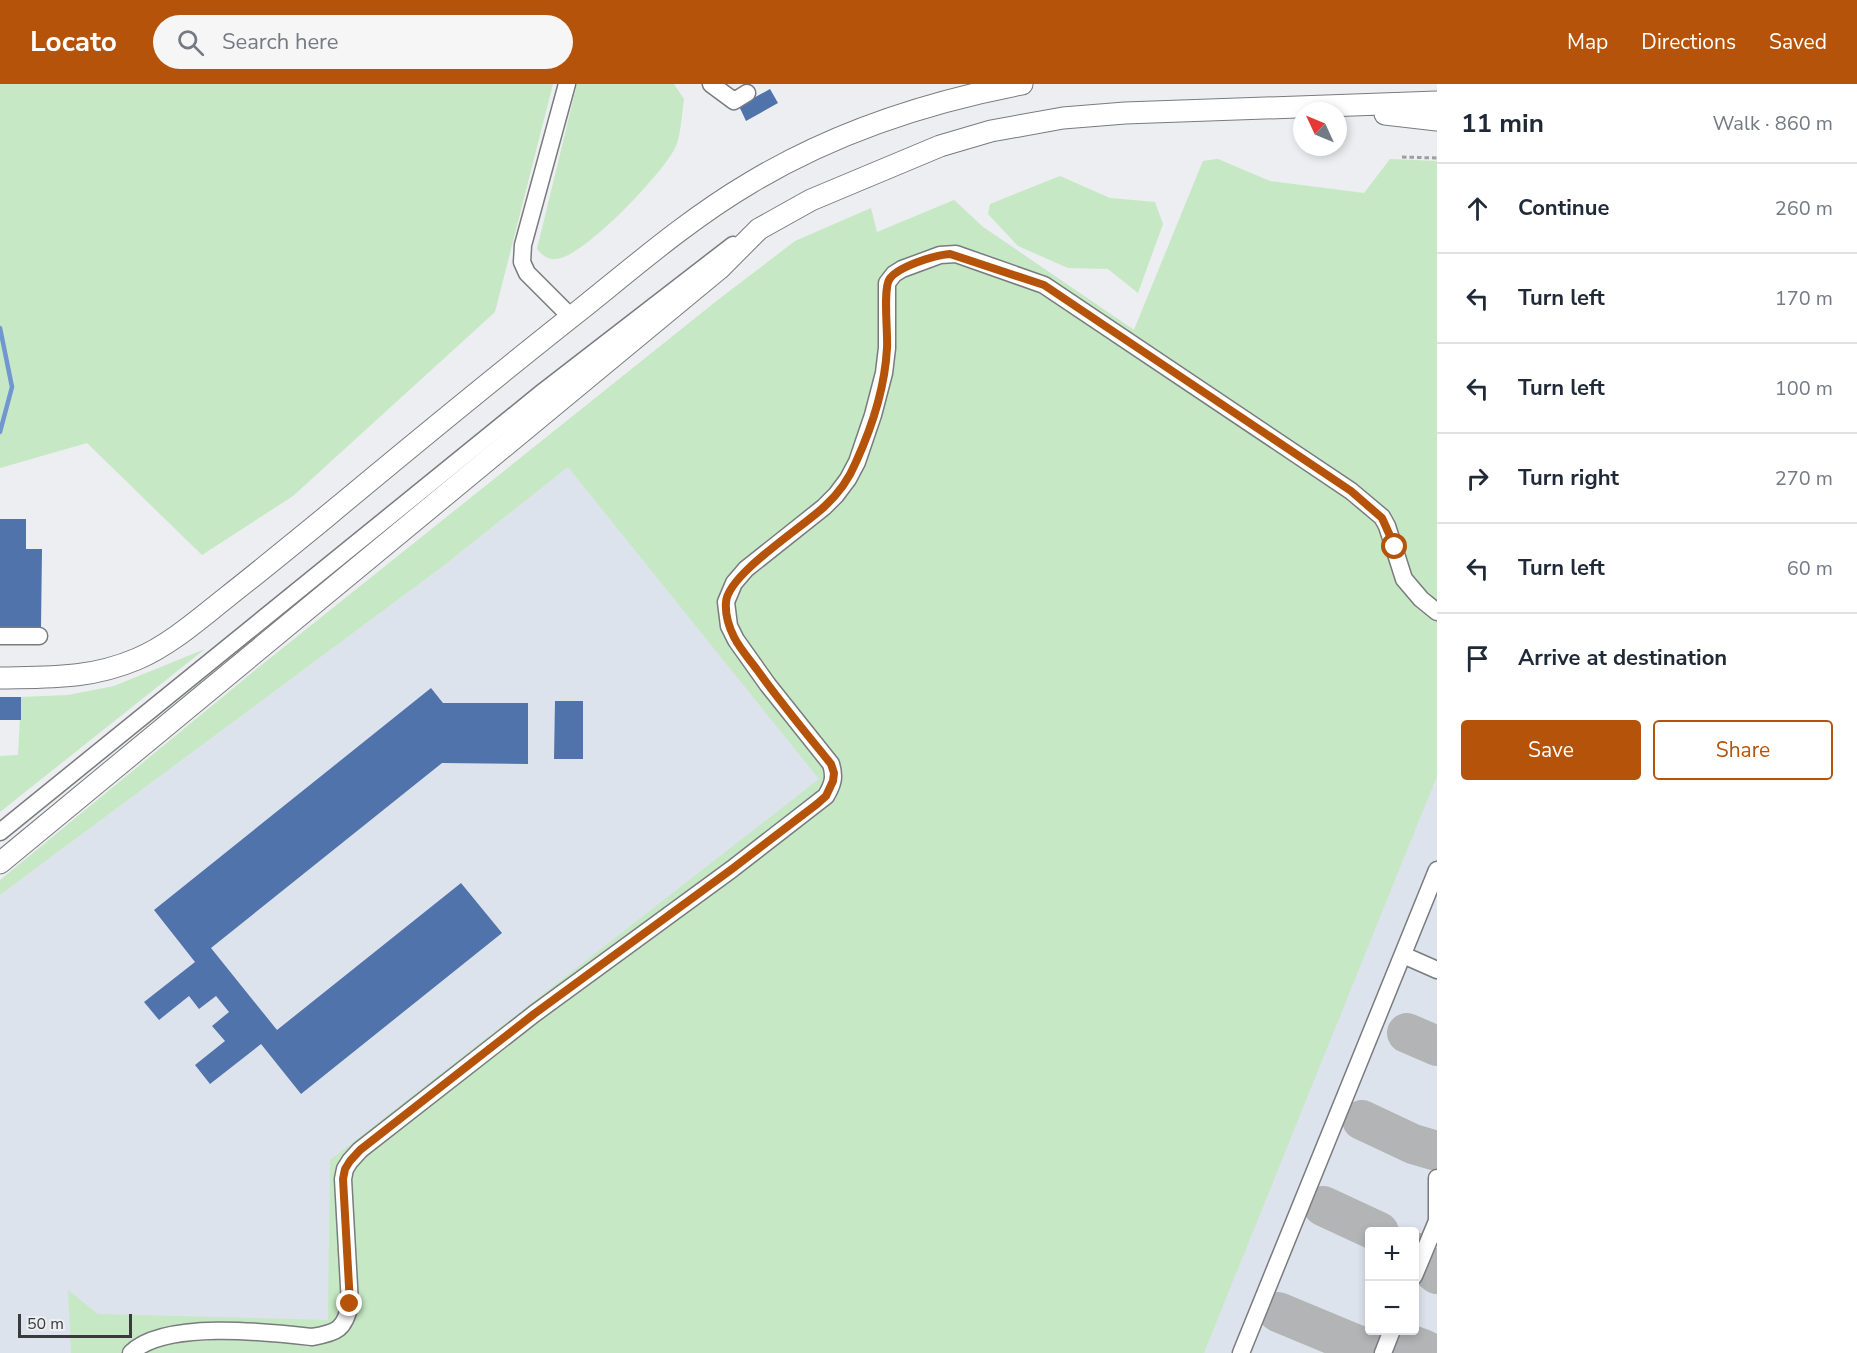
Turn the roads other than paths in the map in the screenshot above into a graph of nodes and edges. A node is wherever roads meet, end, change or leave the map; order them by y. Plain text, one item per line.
1 (567, 84) edge
2 (711, 84) edge
3 (1022, 84) edge
4 (747, 93) dead end
5 (1437, 102) edge
6 (1347, 105) edge
7 (1293, 107) edge
8 (1347, 108) edge
9 (1437, 120) edge
10 (759, 229) junction
11 (571, 316) junction
12 (1437, 612) edge
13 (0, 636) edge
14 (39, 636) dead end
15 (0, 678) edge
16 (0, 832) edge
17 (0, 863) edge
18 (1437, 870) edge
19 (1403, 955) junction
20 (1437, 970) edge
21 (1437, 1178) edge
22 (1437, 1220) edge
23 (1419, 1264) edge
24 (1390, 1335) edge
25 (131, 1353) edge
26 (1241, 1353) edge
27 (1383, 1353) edge

1 - 11 street
2 - 4 street
3 - 11 main road
5 - 6 main road
7 - 10 main road
8 - 9 main road
10 - 16 street
10 - 17 main road
11 - 15 main road
12 - 25 street
13 - 14 street
18 - 19 street
19 - 20 street
19 - 26 street
21 - 22 street
22 - 23 street
24 - 27 street

